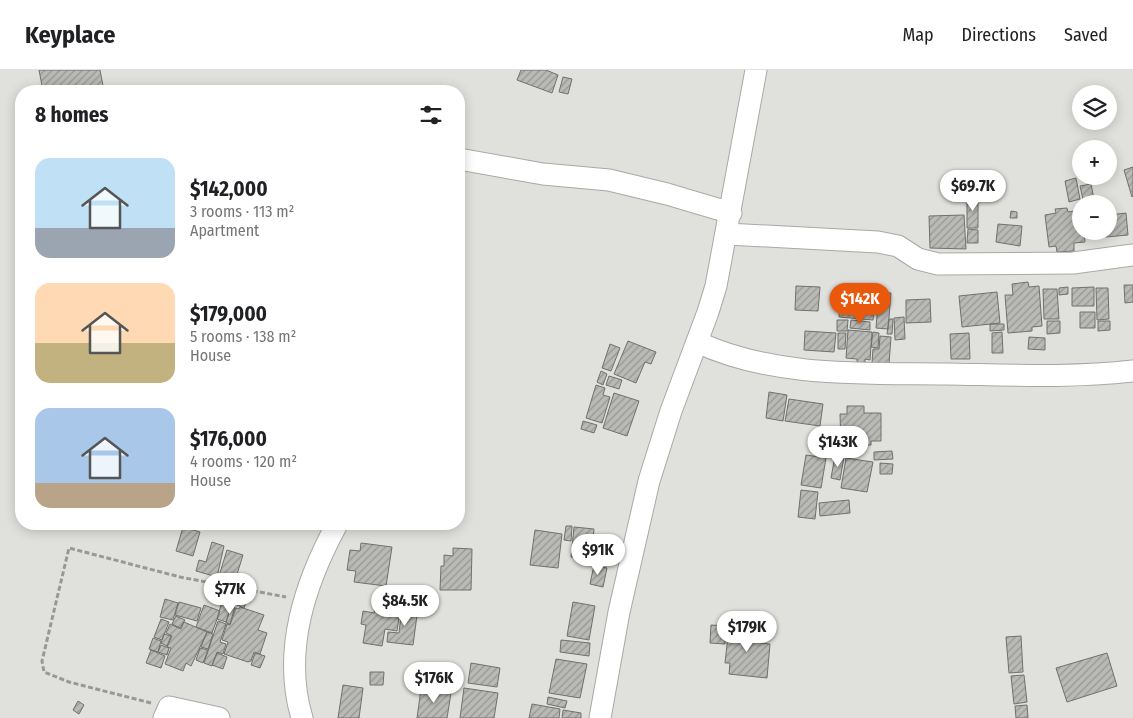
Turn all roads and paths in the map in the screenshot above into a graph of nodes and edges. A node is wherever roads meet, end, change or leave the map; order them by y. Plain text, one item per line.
1 (756, 70) edge
2 (465, 161) edge
3 (730, 213) junction
4 (727, 234) junction
5 (1133, 255) edge
6 (697, 342) junction
7 (1133, 371) edge
8 (335, 530) edge
9 (310, 587) junction
10 (166, 713) edge
11 (219, 718) edge
12 (302, 718) edge
13 (600, 718) edge

1 - 3 street
2 - 3 street
3 - 4 street
4 - 5 street
4 - 6 street
6 - 7 street
6 - 13 street
8 - 9 street
9 - 10 path
9 - 12 street
10 - 11 street

